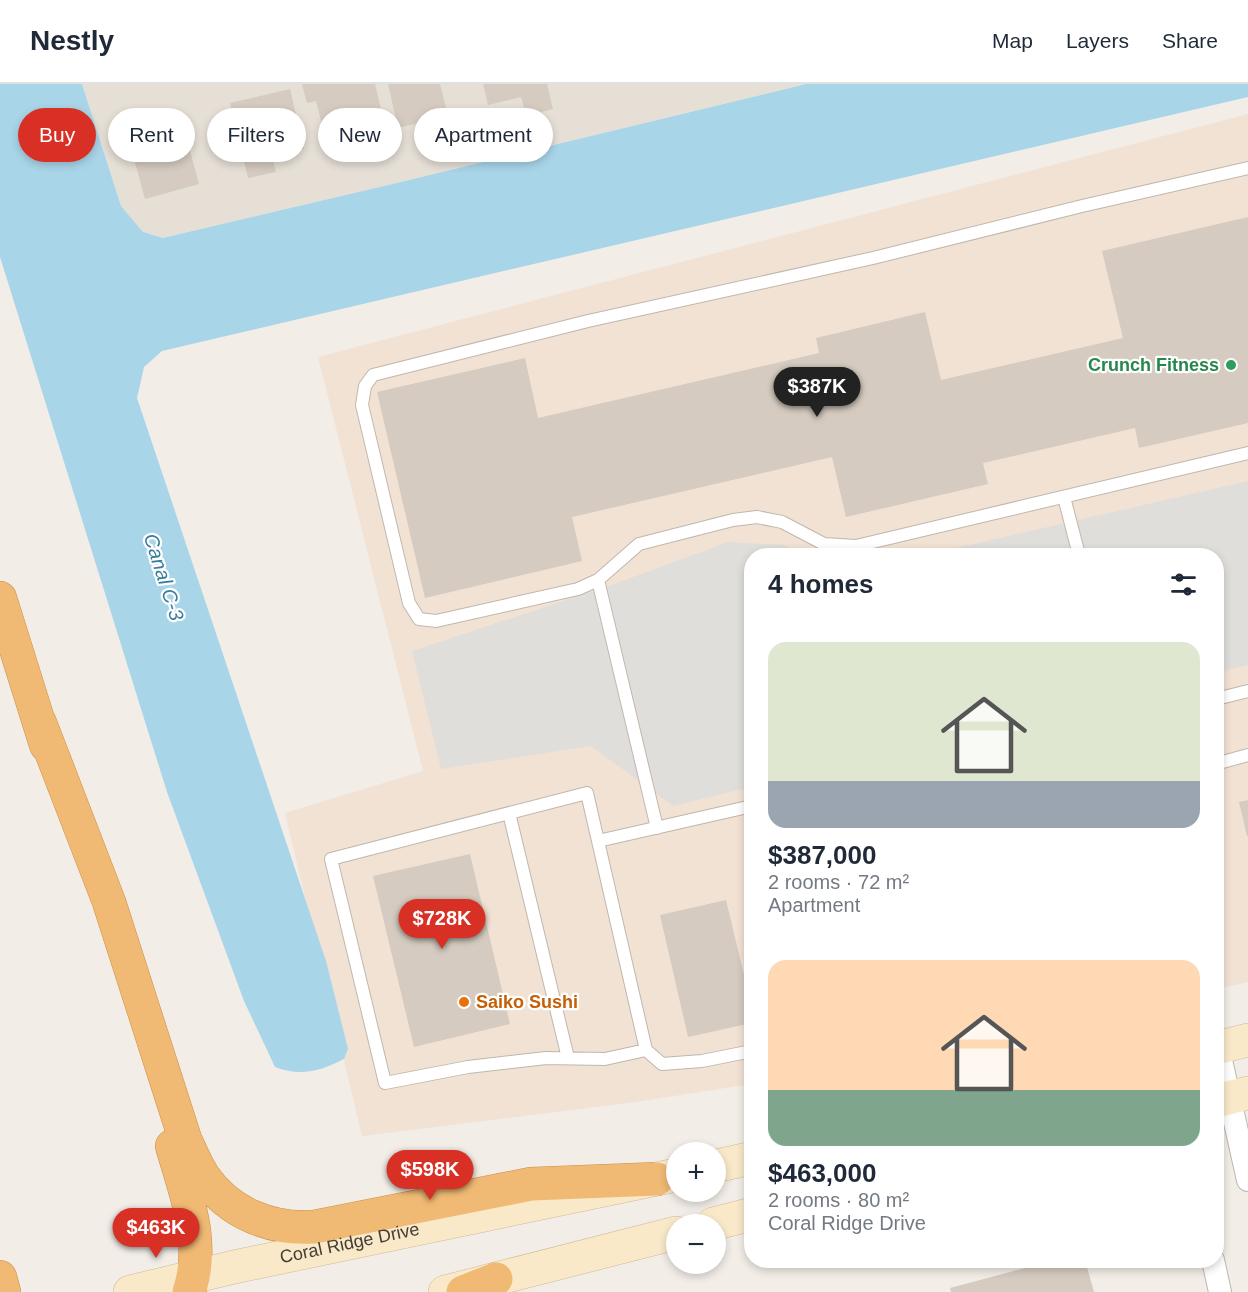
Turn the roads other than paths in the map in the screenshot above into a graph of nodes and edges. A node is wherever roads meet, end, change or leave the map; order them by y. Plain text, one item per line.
1 (1248, 168) edge
2 (1248, 453) edge
3 (1064, 497) junction
4 (1077, 548) edge
5 (598, 580) junction
6 (0, 598) edge
7 (1248, 691) edge
8 (1224, 697) edge
9 (40, 723) junction
10 (1248, 755) edge
11 (1224, 762) edge
12 (744, 808) edge
13 (509, 813) junction
14 (657, 828) junction
15 (598, 841) junction
16 (1225, 1044) edge
17 (646, 1050) junction
18 (744, 1053) edge
19 (568, 1058) junction
20 (1231, 1097) edge
21 (744, 1160) edge
22 (726, 1164) edge
23 (666, 1177) edge
24 (666, 1177) edge
25 (1248, 1180) edge
26 (744, 1216) edge
27 (726, 1221) edge
28 (666, 1236) edge
29 (1215, 1268) edge
30 (0, 1277) edge
31 (496, 1279) junction
32 (192, 1284) edge
33 (4, 1292) edge
34 (130, 1292) edge
35 (445, 1292) edge
36 (463, 1292) edge
37 (1220, 1292) edge

1 - 5 lane
2 - 3 lane
3 - 4 lane
3 - 5 lane
5 - 14 lane
6 - 9 highway
7 - 8 lane
9 - 23 highway
9 - 32 highway
10 - 11 lane
12 - 14 lane
13 - 15 lane
13 - 19 lane
13 - 19 lane
14 - 15 lane
15 - 17 lane
16 - 20 street
17 - 18 lane
17 - 19 lane
20 - 25 street
21 - 22 main road
24 - 32 main road, Coral Ridge Drive
26 - 27 main road
28 - 31 main road
29 - 37 street
30 - 33 highway
31 - 35 main road
31 - 36 highway
32 - 34 main road, Coral Ridge Drive

